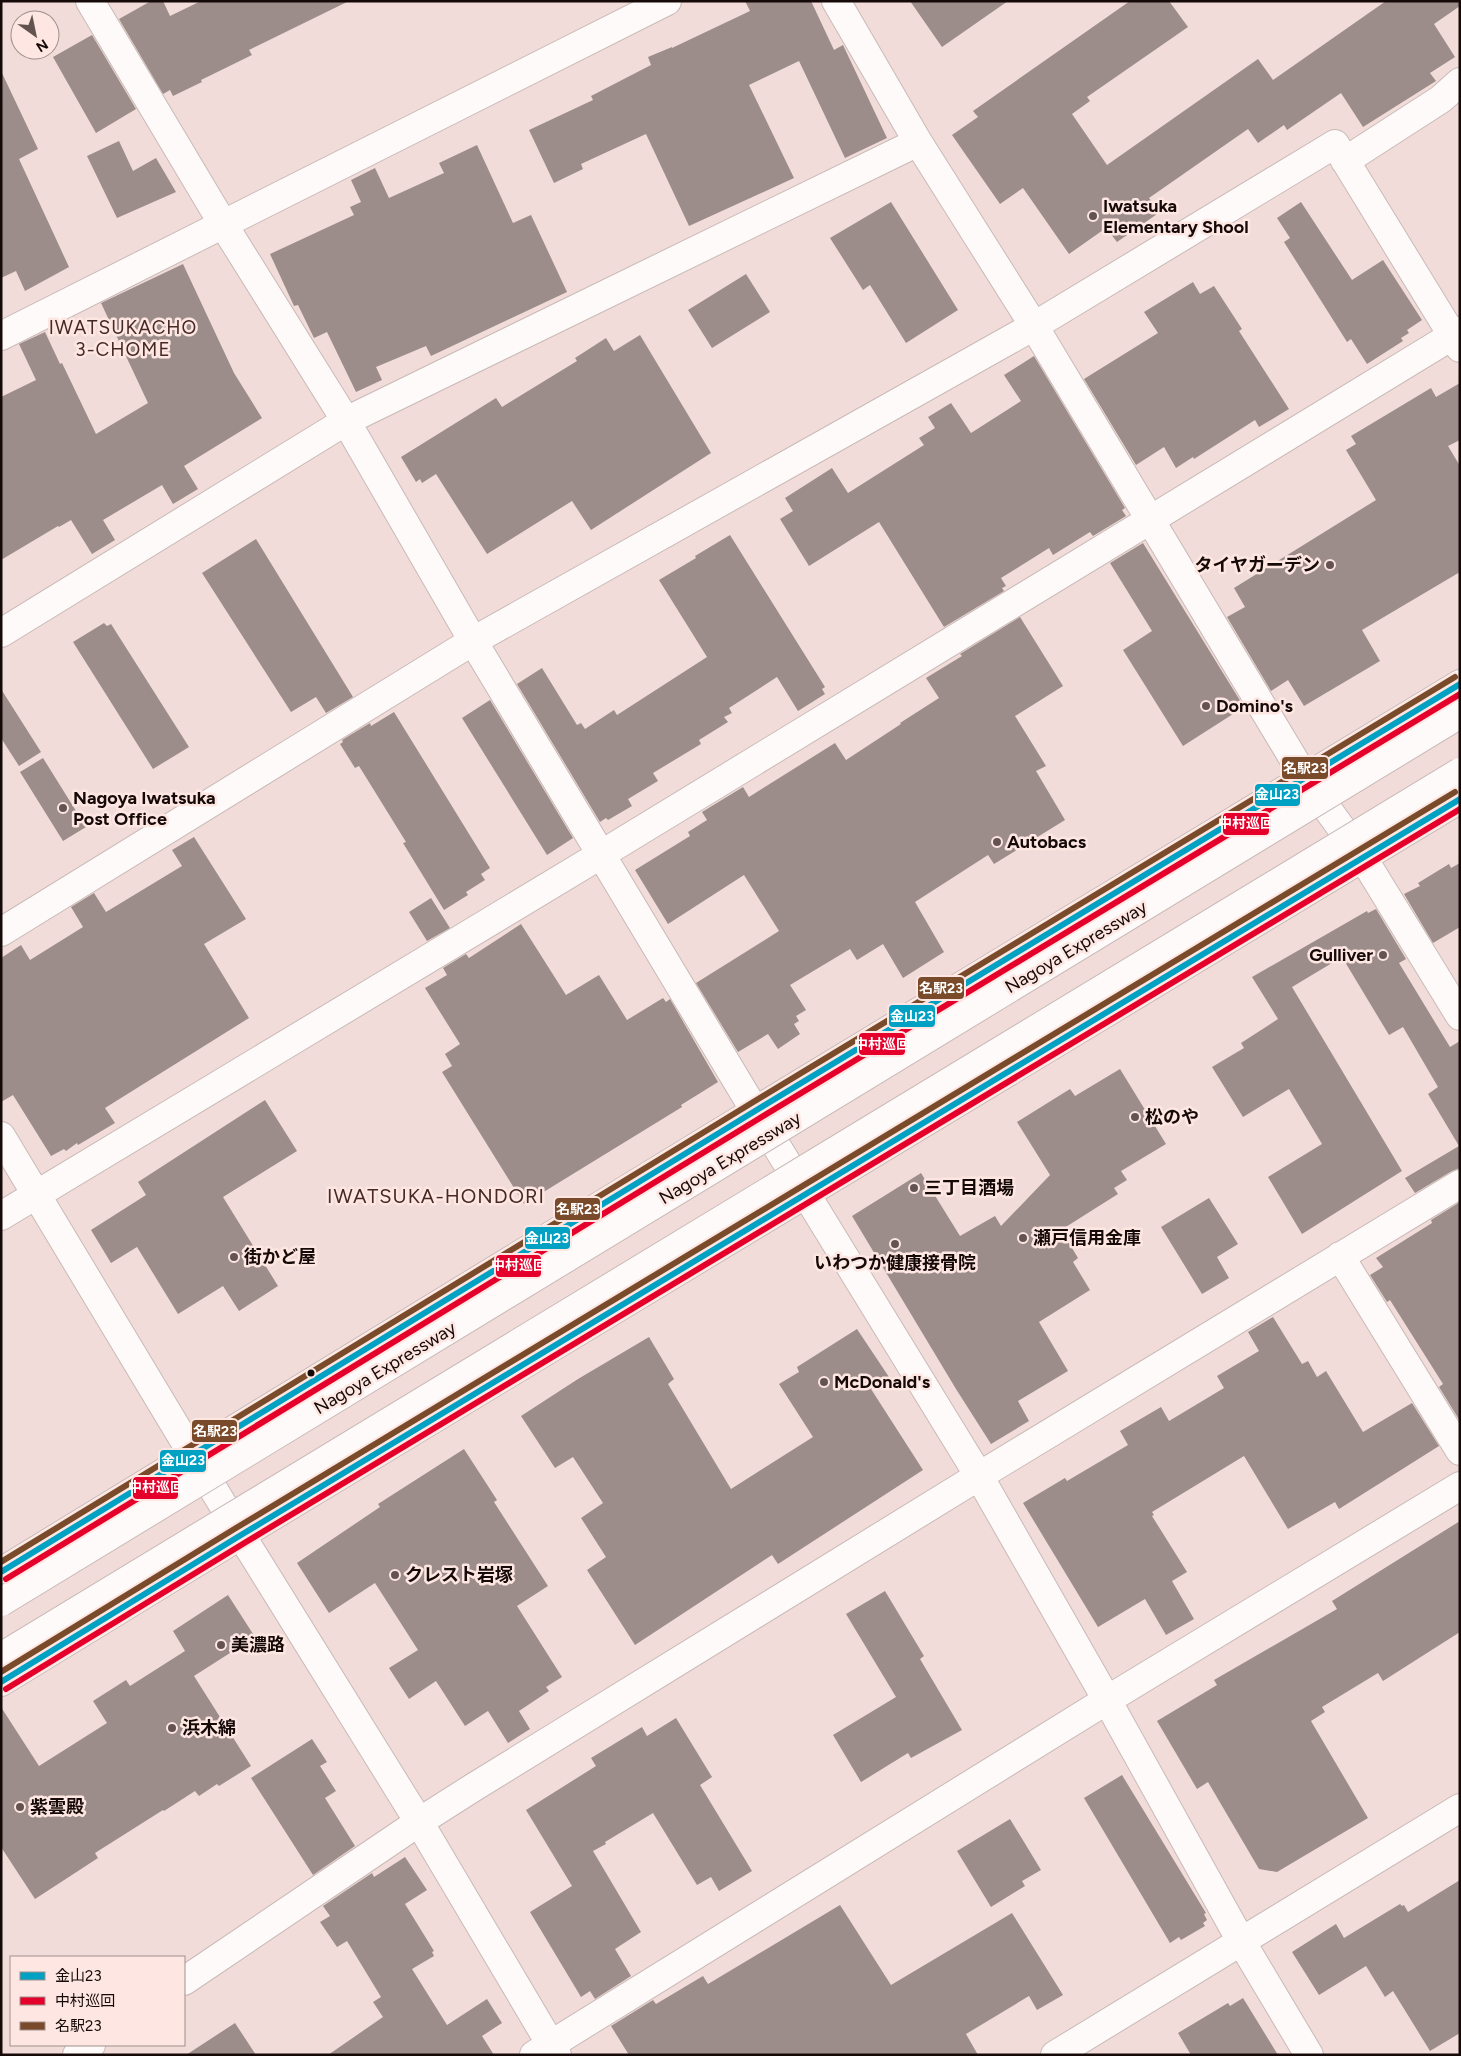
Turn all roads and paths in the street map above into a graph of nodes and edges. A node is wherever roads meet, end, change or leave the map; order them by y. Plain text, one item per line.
1 (90, 1) edge
2 (667, 1) edge
3 (836, 1) edge
4 (1460, 82) edge
5 (918, 142) junction
6 (1345, 161) junction
7 (224, 224) junction
8 (1034, 326) junction
9 (1, 336) edge
10 (1457, 338) edge
11 (346, 421) junction
12 (1151, 518) junction
13 (1, 633) edge
14 (473, 641) junction
15 (1460, 684) edge
16 (1460, 714) edge
17 (1460, 772) edge
18 (1305, 778) junction
19 (1460, 799) edge
20 (602, 854) junction
21 (1363, 858) junction
22 (1, 932) edge
23 (1460, 1016) edge
24 (755, 1111) junction
25 (1, 1136) edge
26 (1460, 1184) edge
27 (37, 1195) junction
28 (806, 1195) junction
29 (1, 1216) edge
30 (1340, 1256) junction
31 (1460, 1451) edge
32 (192, 1455) junction
33 (978, 1476) junction
34 (1460, 1486) edge
35 (241, 1536) junction
36 (1, 1572) edge
37 (1, 1602) edge
38 (1, 1657) edge
39 (1, 1682) edge
40 (1107, 1700) junction
41 (1460, 1808) edge
42 (419, 1822) junction
43 (1242, 1941) junction
44 (185, 1980) edge
45 (90, 2046) edge
46 (548, 2051) edge
47 (76, 2055) edge
48 (1055, 2055) edge
49 (1309, 2055) edge

1 - 7 main road
2 - 7 main road
3 - 5 main road
4 - 6 main road
5 - 8 main road
5 - 11 main road
6 - 8 main road
6 - 10 main road
7 - 9 main road
7 - 11 main road
8 - 12 main road
8 - 14 main road
10 - 12 main road
11 - 13 main road
11 - 14 main road
12 - 18 main road
12 - 20 main road
14 - 20 main road
14 - 22 main road
15 - 18 main road
16 - 37 main road, Nagoya Expressway, bridge
17 - 38 main road, bridge
18 - 21 main road
18 - 24 main road
19 - 21 main road
20 - 24 main road
20 - 27 main road
21 - 23 main road
21 - 28 main road
24 - 28 main road
24 - 32 main road
25 - 27 main road
26 - 30 main road
27 - 29 main road
27 - 32 main road
28 - 33 main road
28 - 35 main road
30 - 31 main road
30 - 33 main road
32 - 35 main road
32 - 36 main road
33 - 40 main road
33 - 42 main road
34 - 40 main road
35 - 39 main road
35 - 42 main road
40 - 43 main road
40 - 46 main road
41 - 43 main road
42 - 44 main road
42 - 46 main road
43 - 48 main road
43 - 49 main road
45 - 47 main road

